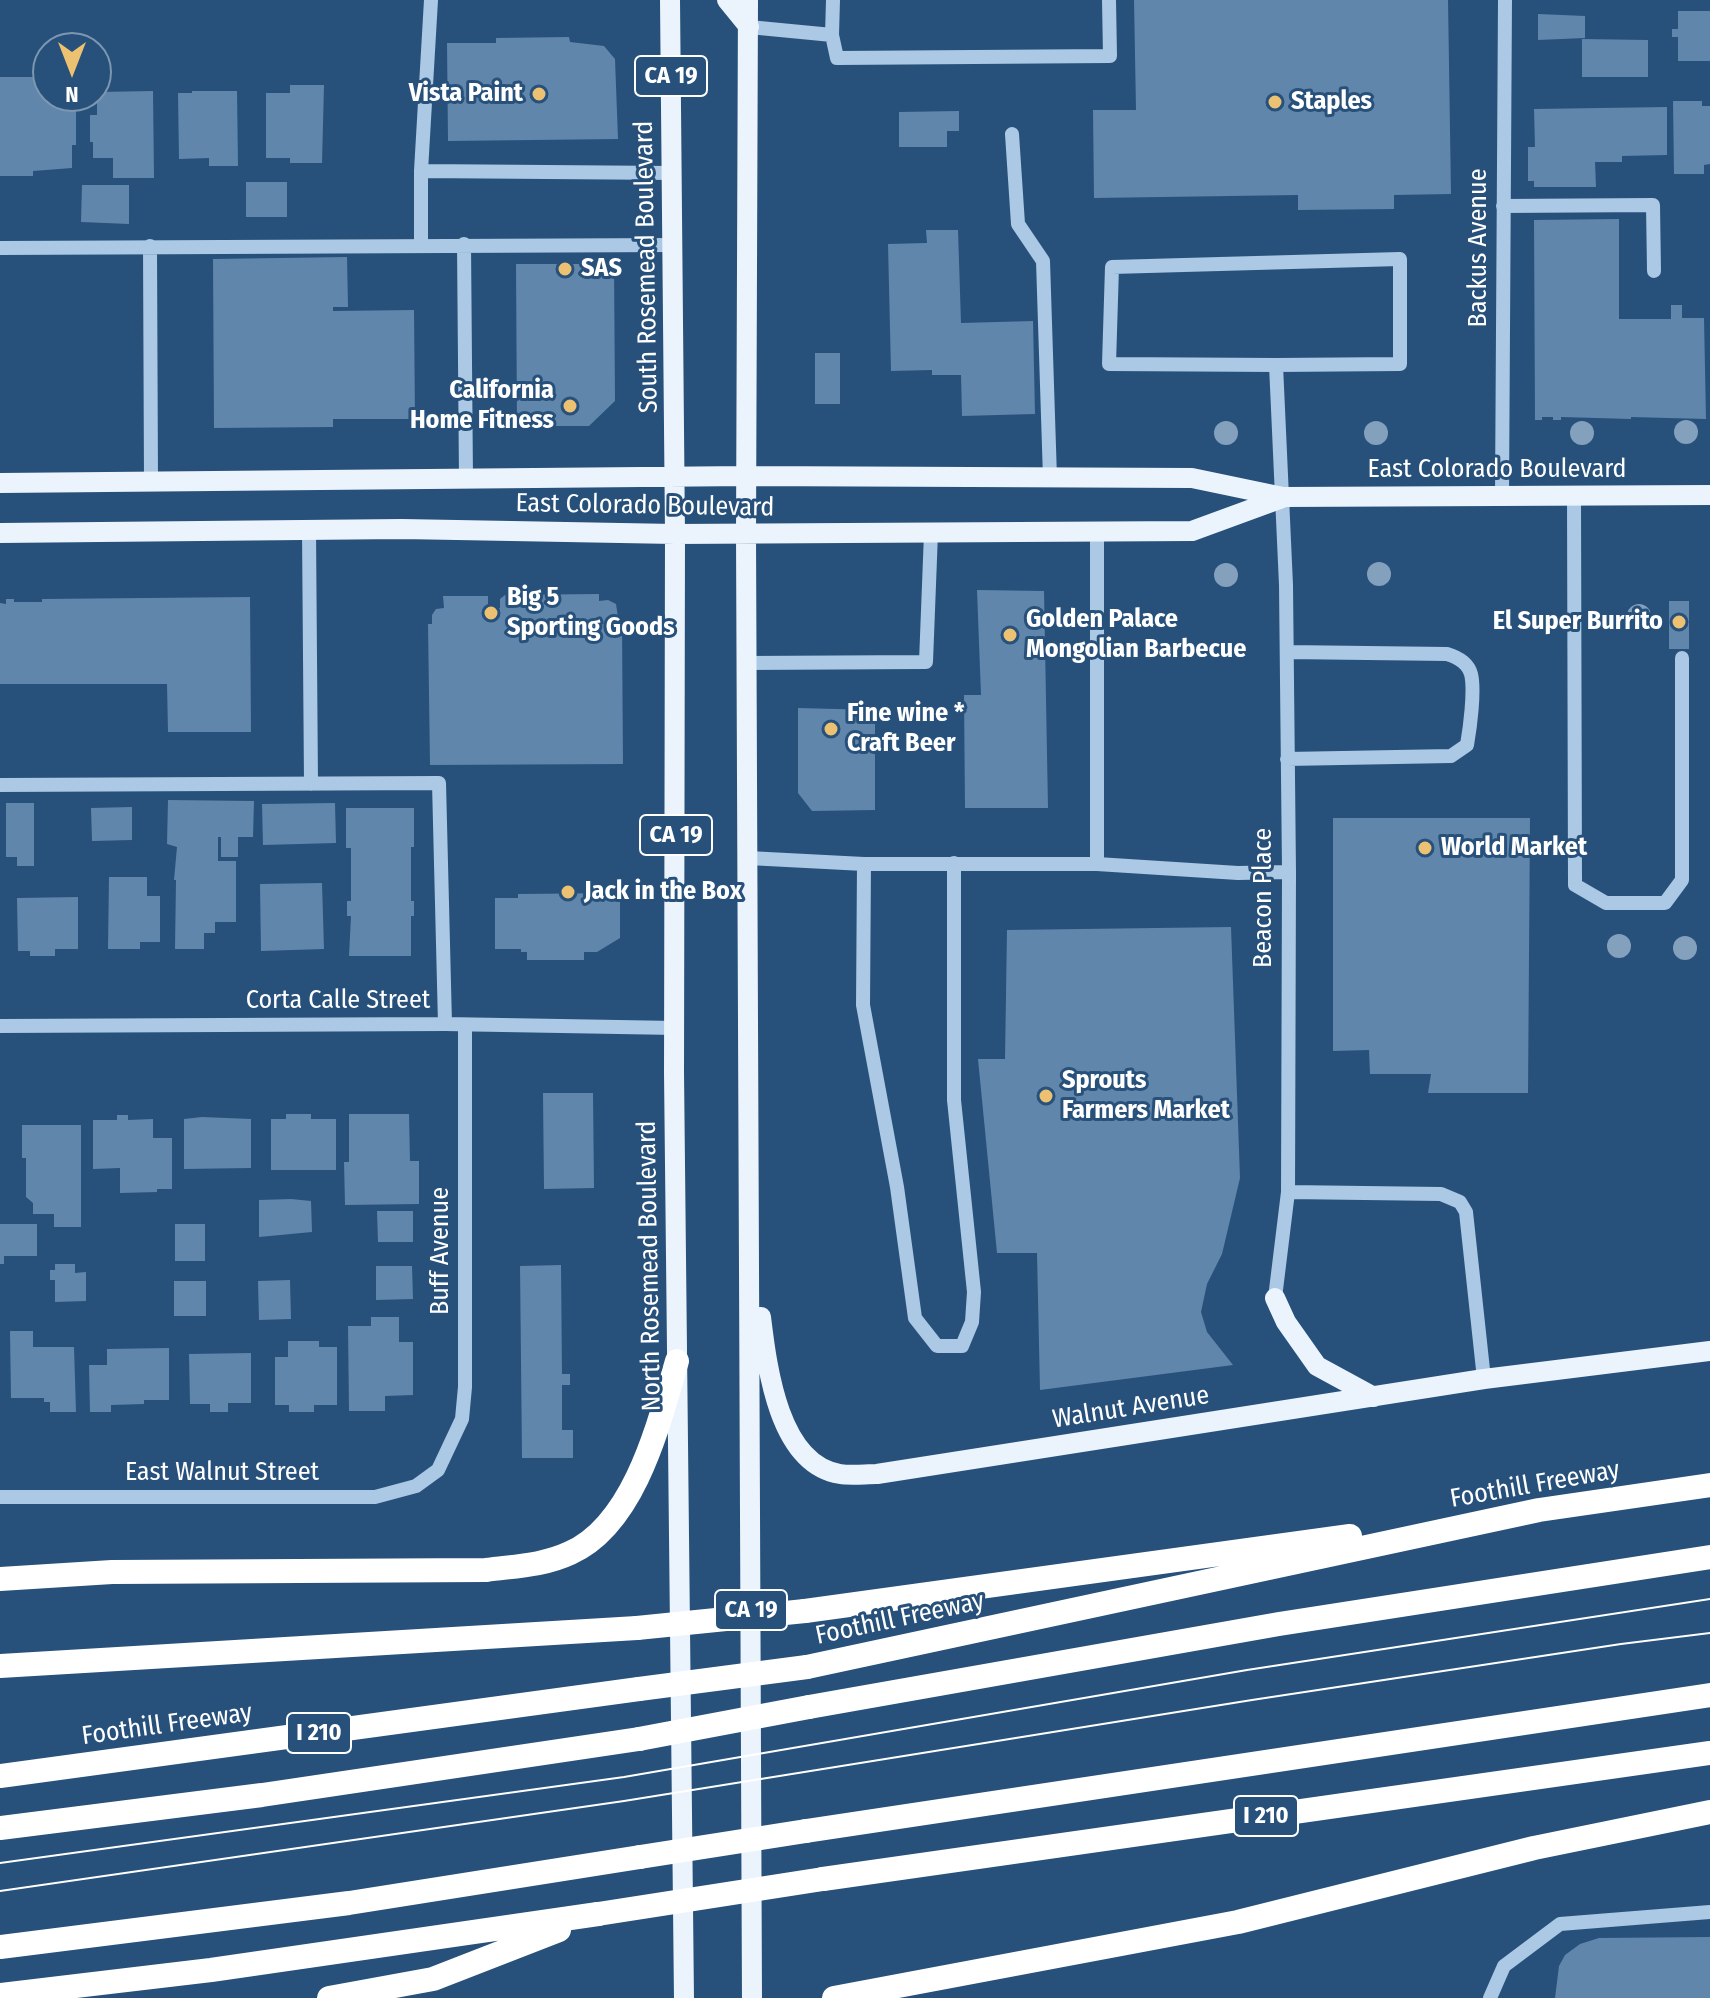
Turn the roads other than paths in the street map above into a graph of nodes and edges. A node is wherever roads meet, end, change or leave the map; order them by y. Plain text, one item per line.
1 (431, 0) edge
2 (670, 0) edge
3 (727, 0) edge
4 (748, 0) edge
5 (833, 0) edge
6 (1109, 0) edge
7 (1505, 0) edge
8 (749, 27) junction
9 (832, 35) junction
10 (1012, 134) dead end
11 (421, 171) junction
12 (672, 173) junction
13 (1503, 206) junction
14 (421, 244) junction
15 (464, 244) junction
16 (673, 245) junction
17 (150, 246) junction
18 (0, 248) edge
19 (1654, 271) dead end
20 (1276, 365) junction
21 (748, 476) junction
22 (675, 478) junction
23 (1050, 478) junction
24 (466, 479) junction
25 (151, 482) junction
26 (0, 483) edge
27 (1502, 495) junction
28 (1710, 495) edge
29 (1574, 496) junction
30 (1283, 497) junction
31 (309, 530) junction
32 (1097, 532) junction
33 (0, 533) edge
34 (931, 533) junction
35 (675, 534) junction
36 (746, 534) junction
37 (1287, 652) junction
38 (1682, 658) dead end
39 (746, 663) junction
40 (1287, 759) junction
41 (311, 784) junction
42 (0, 785) edge
43 (748, 858) junction
44 (954, 863) junction
45 (864, 864) junction
46 (1097, 864) junction
47 (1289, 872) junction
48 (445, 1024) junction
49 (0, 1026) edge
50 (465, 1026) junction
51 (676, 1028) junction
52 (1288, 1192) junction
53 (750, 1222) junction
54 (1275, 1298) joint
55 (1710, 1351) edge
56 (677, 1361) junction
57 (1484, 1379) junction
58 (1374, 1397) junction
59 (438, 1470) joint
60 (1710, 1485) edge
61 (0, 1497) edge
62 (1539, 1510) junction
63 (1710, 1557) edge
64 (0, 1579) edge
65 (0, 1666) edge
66 (1710, 1695) edge
67 (1710, 1753) edge
68 (0, 1776) edge
69 (1710, 1812) edge
70 (0, 1828) edge
71 (1710, 1912) edge
72 (598, 1914) junction
73 (0, 1947) edge
74 (0, 1995) edge
75 (329, 1998) edge
76 (684, 1998) edge
77 (752, 1998) edge
78 (834, 1998) edge
79 (1490, 1998) edge

1 - 11 street
2 - 12 main road, South Rosemead Boulevard / CA 19
3 - 8 main road
4 - 8 main road, CA 19
5 - 9 street
6 - 9 street
7 - 13 street, Backus Avenue
8 - 9 street
8 - 21 main road, CA 19
10 - 23 street
11 - 12 street
11 - 14 street
12 - 16 main road, South Rosemead Boulevard / CA 19
13 - 19 street
13 - 27 street, Backus Avenue
14 - 15 street
14 - 17 street
15 - 16 street
15 - 24 street
16 - 22 main road, South Rosemead Boulevard / CA 19
17 - 18 street
17 - 25 street
20 - 20 street
20 - 30 street, Beacon Place
21 - 22 main road, East Colorado Boulevard
21 - 23 main road, East Colorado Boulevard
21 - 36 main road, CA 19
22 - 24 main road, East Colorado Boulevard
22 - 35 main road, South Rosemead Boulevard / CA 19
23 - 30 main road, East Colorado Boulevard
24 - 25 main road, East Colorado Boulevard
25 - 26 main road, East Colorado Boulevard
27 - 29 main road, East Colorado Boulevard
27 - 30 main road, East Colorado Boulevard
28 - 29 main road, East Colorado Boulevard
29 - 38 street
30 - 32 main road, East Colorado Boulevard
30 - 37 street, Beacon Place
31 - 33 main road, East Colorado Boulevard
31 - 35 main road, East Colorado Boulevard
31 - 41 street
32 - 34 main road, East Colorado Boulevard
32 - 46 street
34 - 36 main road, East Colorado Boulevard
34 - 39 street
35 - 36 main road, East Colorado Boulevard
35 - 51 main road, North Rosemead Boulevard / CA 19
36 - 39 main road, CA 19
37 - 40 street, Beacon Place
37 - 40 street
39 - 43 main road, CA 19
40 - 47 street, Beacon Place
41 - 42 street
41 - 48 street
43 - 45 street
43 - 53 main road, CA 19
44 - 45 street
44 - 45 street
44 - 46 street
46 - 47 street
47 - 52 street, Beacon Place
48 - 49 street, Corta Calle Street
48 - 50 street, Corta Calle Street
50 - 51 street, Corta Calle Street
50 - 59 street, Buff Avenue
51 - 56 main road, North Rosemead Boulevard / CA 19
52 - 54 street, Beacon Place
52 - 57 street
53 - 58 main road, Walnut Avenue
53 - 77 main road, CA 19
54 - 58 main road
55 - 57 main road, Walnut Avenue
56 - 64 highway
56 - 76 main road, North Rosemead Boulevard / CA 19
57 - 58 main road, Walnut Avenue
59 - 61 street, East Walnut Street
60 - 62 highway, Foothill Freeway / I 210
62 - 65 highway, bridge
62 - 68 highway, Foothill Freeway / I 210, bridge
63 - 70 highway, bridge
66 - 73 highway, bridge
67 - 72 highway, I 210, bridge
69 - 78 highway
71 - 79 street
72 - 74 highway, I 210
72 - 75 highway

